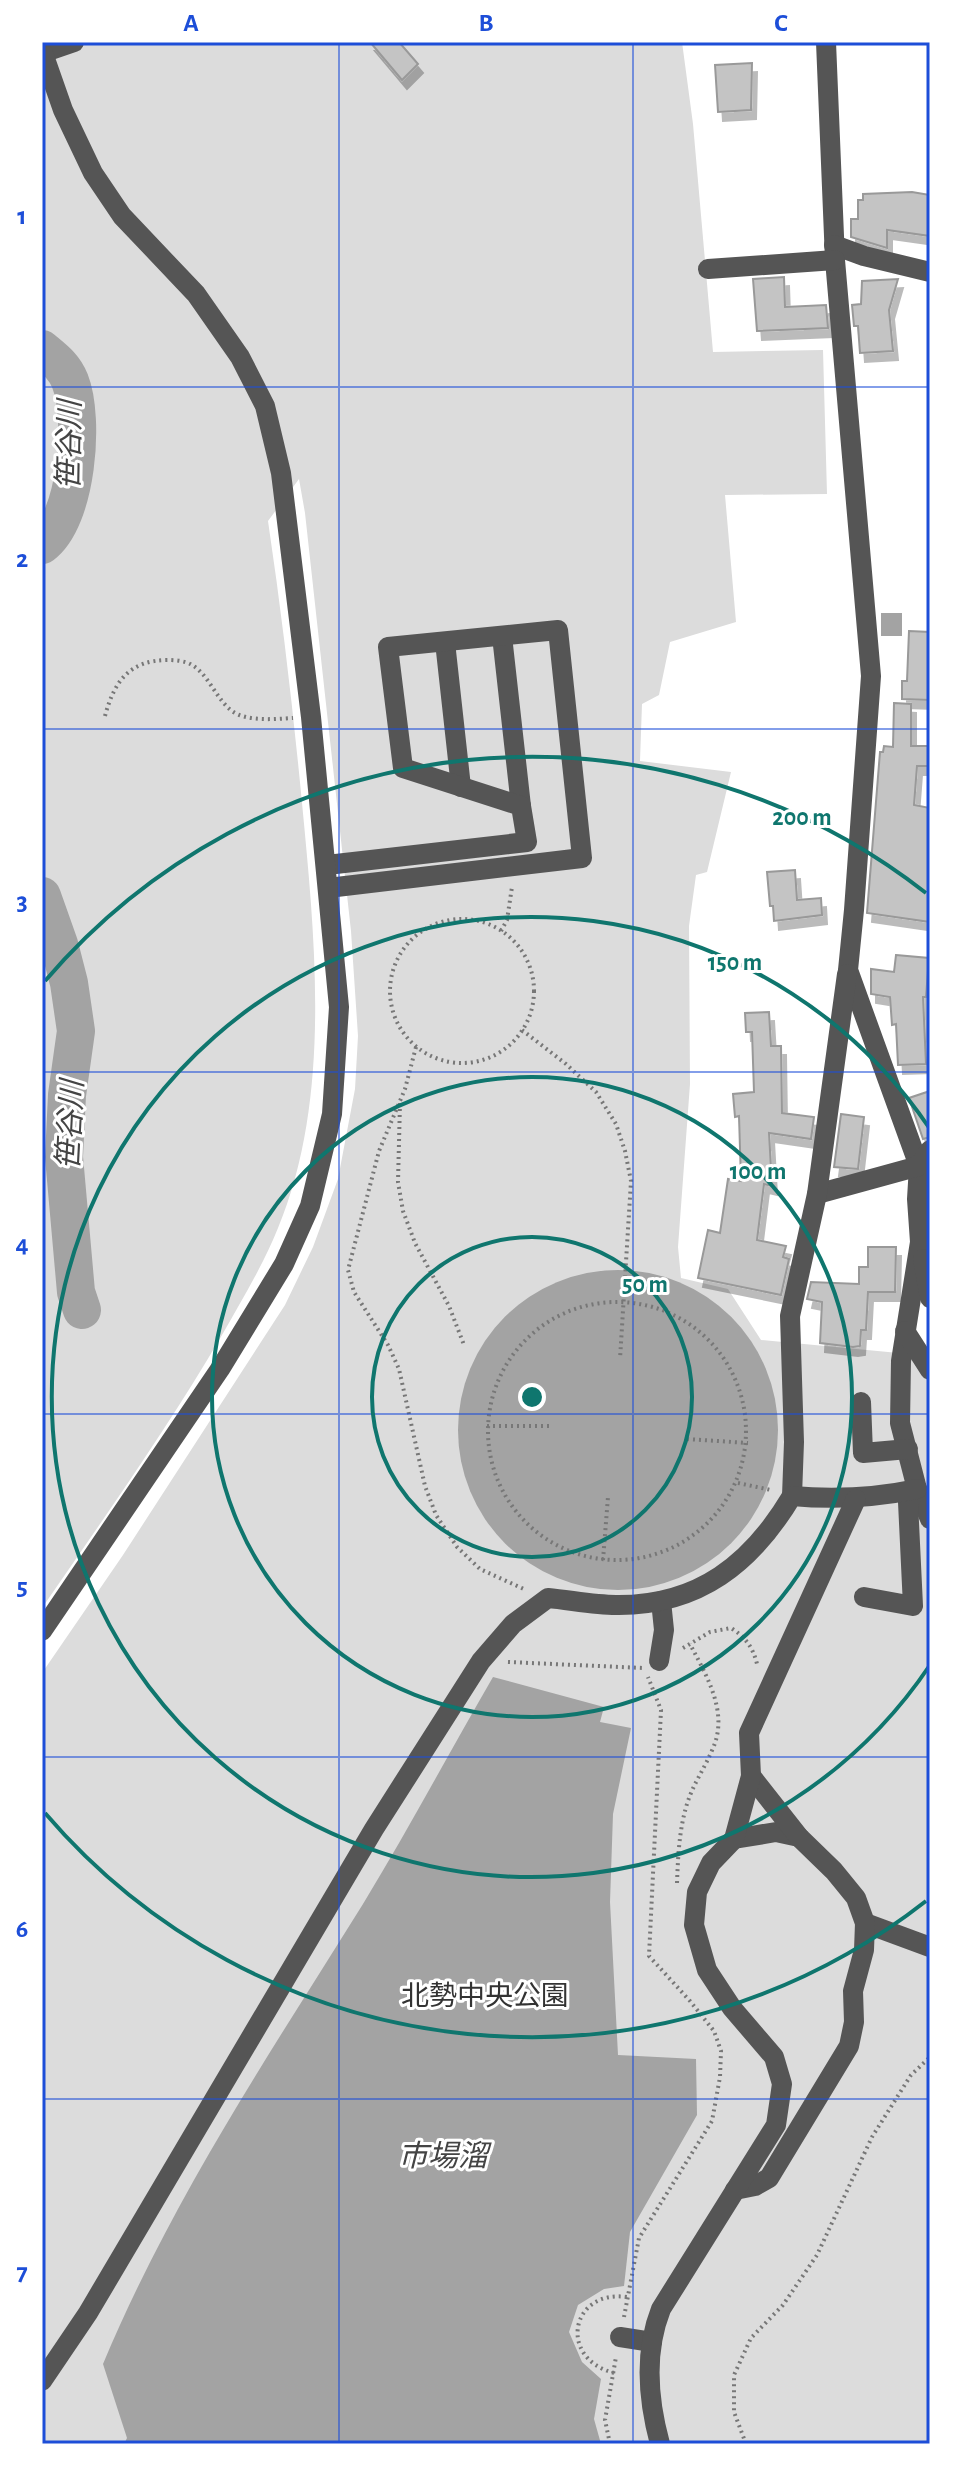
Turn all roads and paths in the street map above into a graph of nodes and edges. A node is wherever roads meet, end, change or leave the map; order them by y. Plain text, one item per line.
1 (74, 42) edge
2 (826, 42) edge
3 (43, 53) edge
4 (835, 252) junction
5 (708, 269) dead end
6 (930, 272) edge
7 (502, 636) junction
8 (445, 642) junction
9 (105, 716) dead end
10 (311, 717) junction
11 (461, 787) junction
12 (521, 806) junction
13 (327, 865) junction
14 (512, 881) dead end
15 (328, 888) junction
16 (501, 931) junction
17 (848, 970) junction
18 (522, 1030) junction
19 (416, 1047) junction
20 (400, 1100) junction
21 (924, 1158) edge
22 (817, 1194) junction
23 (920, 1242) junction
24 (930, 1298) edge
25 (624, 1301) junction
26 (905, 1331) junction
27 (464, 1345) dead end
28 (620, 1359) dead end
29 (930, 1370) edge
30 (861, 1402) dead end
31 (487, 1426) junction
32 (549, 1426) dead end
33 (687, 1439) dead end
34 (748, 1443) junction
35 (908, 1449) junction
36 (738, 1483) junction
37 (917, 1489) junction
38 (792, 1496) junction
39 (608, 1497) dead end
40 (856, 1499) junction
41 (930, 1519) edge
42 (603, 1560) junction
43 (864, 1597) dead end
44 (548, 1598) junction
45 (661, 1601) junction
46 (42, 1631) edge
47 (690, 1644) junction
48 (481, 1661) junction
49 (652, 1664) junction
50 (759, 1670) dead end
51 (751, 1776) junction
52 (799, 1837) junction
53 (734, 1839) junction
54 (676, 1896) dead end
55 (865, 1923) junction
56 (930, 1947) edge
57 (930, 2057) edge
58 (735, 2190) junction
59 (628, 2297) junction
60 (620, 2337) junction
61 (652, 2342) junction
62 (614, 2373) junction
63 (42, 2381) edge
64 (610, 2444) edge
65 (660, 2444) edge
66 (746, 2444) edge

1 - 3 street
2 - 4 street
3 - 10 street
4 - 5 street
4 - 6 street
4 - 17 street
7 - 8 street
7 - 12 street
7 - 15 street
8 - 11 street
8 - 11 street
9 - 10 path
10 - 13 street
11 - 12 street
12 - 13 street
13 - 15 street
14 - 16 path
15 - 46 street
16 - 18 path
16 - 19 path
17 - 21 street
17 - 22 street
18 - 19 path
18 - 25 path
19 - 20 path
20 - 27 path
20 - 44 path
21 - 22 street
21 - 23 street
22 - 38 street
23 - 24 street
23 - 26 street
25 - 28 path
25 - 31 path
25 - 34 path
26 - 29 street
26 - 35 street
30 - 35 street
31 - 32 path
31 - 42 path
33 - 34 path
34 - 36 path
35 - 37 street
36 - 38 path
36 - 42 path
37 - 40 street
37 - 41 street
37 - 43 street
38 - 40 street
38 - 45 street
39 - 42 path
40 - 51 street
44 - 45 street
44 - 48 street
45 - 49 street
47 - 49 path
47 - 50 path
47 - 54 path
48 - 49 path
48 - 63 street
49 - 59 path
51 - 52 street
51 - 53 street
52 - 53 street
52 - 55 street
53 - 58 street
55 - 56 street
55 - 58 street
57 - 66 path
58 - 61 street
59 - 60 path
59 - 62 path
60 - 61 street
60 - 62 path
61 - 65 street
62 - 64 path

